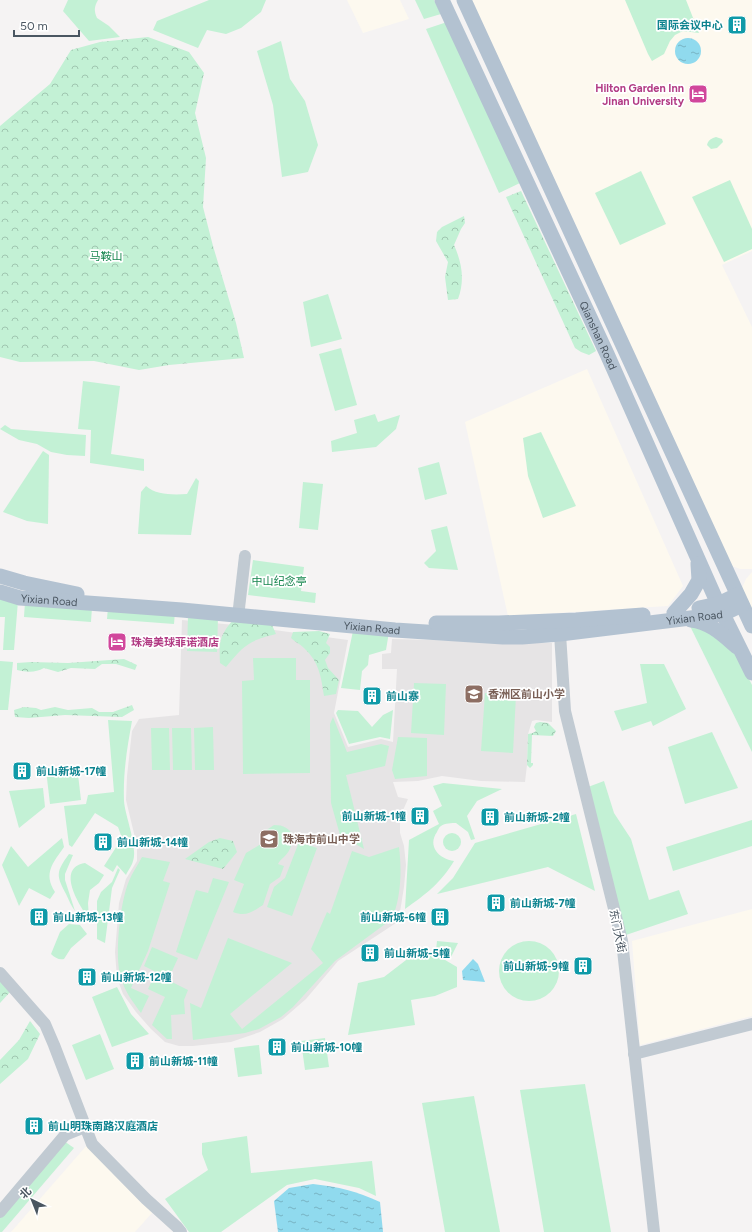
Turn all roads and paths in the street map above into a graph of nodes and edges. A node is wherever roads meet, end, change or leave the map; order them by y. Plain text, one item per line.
1 (442, 0) edge
2 (464, 0) edge
3 (245, 556) dead end
4 (698, 559) junction
5 (0, 576) edge
6 (0, 592) edge
7 (740, 600) junction
8 (239, 608) junction
9 (720, 609) junction
10 (675, 617) junction
11 (752, 626) edge
12 (560, 634) junction
13 (742, 652) junction
14 (752, 673) edge
15 (0, 973) edge
16 (752, 1024) edge
17 (634, 1054) junction
18 (85, 1127) junction
19 (0, 1212) edge
20 (181, 1232) edge
21 (654, 1232) edge

1 - 4 main road, Qianshan Road
2 - 7 main road, Qianshan Road
3 - 8 street
4 - 9 main road, Qianshan Road
4 - 10 main road
5 - 8 main road, Yixian Road
6 - 12 main road, Yixian Road
7 - 9 main road, Yixian Road
7 - 11 main road, Qianshan Road
8 - 10 main road, Yixian Road
9 - 10 main road, Yixian Road
9 - 13 main road, Qianshan Road
10 - 12 main road, Yixian Road
10 - 13 main road
12 - 17 street, 东门大街
13 - 14 main road, Qianshan Road
15 - 18 street
16 - 17 street
17 - 21 street, 东门大街
18 - 19 street
18 - 20 street

